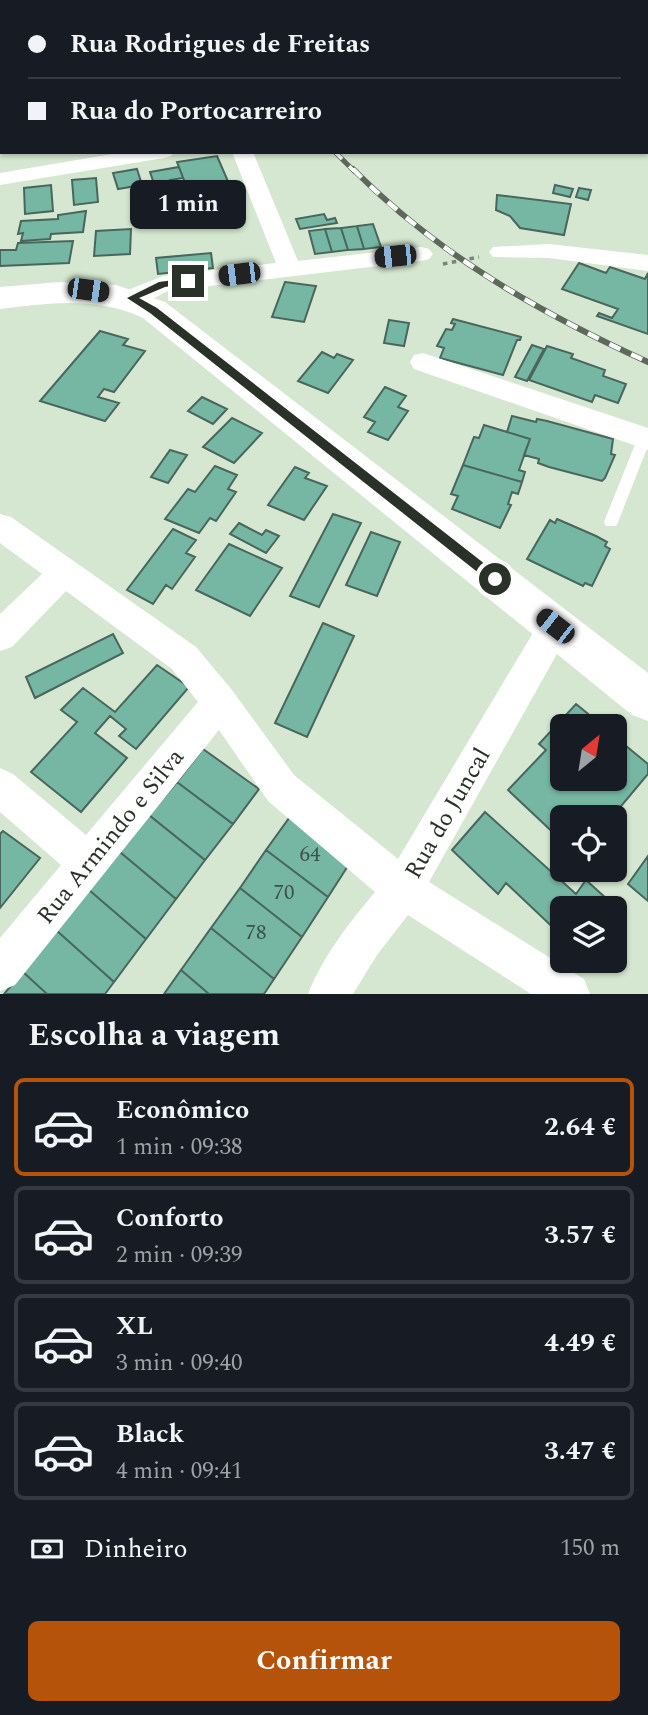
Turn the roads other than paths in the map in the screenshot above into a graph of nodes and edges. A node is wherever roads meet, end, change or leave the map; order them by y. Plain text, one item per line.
1 (14, 154) edge
2 (139, 154) edge
3 (243, 154) edge
4 (52, 161) edge
5 (0, 172) edge
6 (0, 179) edge
7 (501, 251) road end
8 (421, 254) road end
9 (648, 263) edge
10 (289, 267) junction
11 (132, 298) junction
12 (0, 299) edge
13 (422, 362) dead end
14 (647, 438) edge
15 (611, 522) dead end
16 (0, 526) edge
17 (64, 573) junction
18 (555, 626) junction
19 (0, 636) edge
20 (648, 700) edge
21 (220, 702) junction
22 (0, 787) edge
23 (89, 863) junction
24 (403, 889) junction
25 (0, 970) edge
26 (329, 994) edge
27 (569, 994) edge

1 - 5 street
2 - 4 street
3 - 10 street
4 - 6 street
7 - 9 street
8 - 10 street
10 - 11 street
11 - 12 main road
11 - 18 main road
13 - 14 street
14 - 15 lane
16 - 17 street
17 - 19 street
17 - 21 street
18 - 20 main road
18 - 24 street, Rua do Juncal
21 - 23 street, Rua Armindo e Silva
21 - 24 street
22 - 23 street
23 - 25 street, Rua Armindo e Silva
24 - 26 street, Rua do Juncal
24 - 27 street

